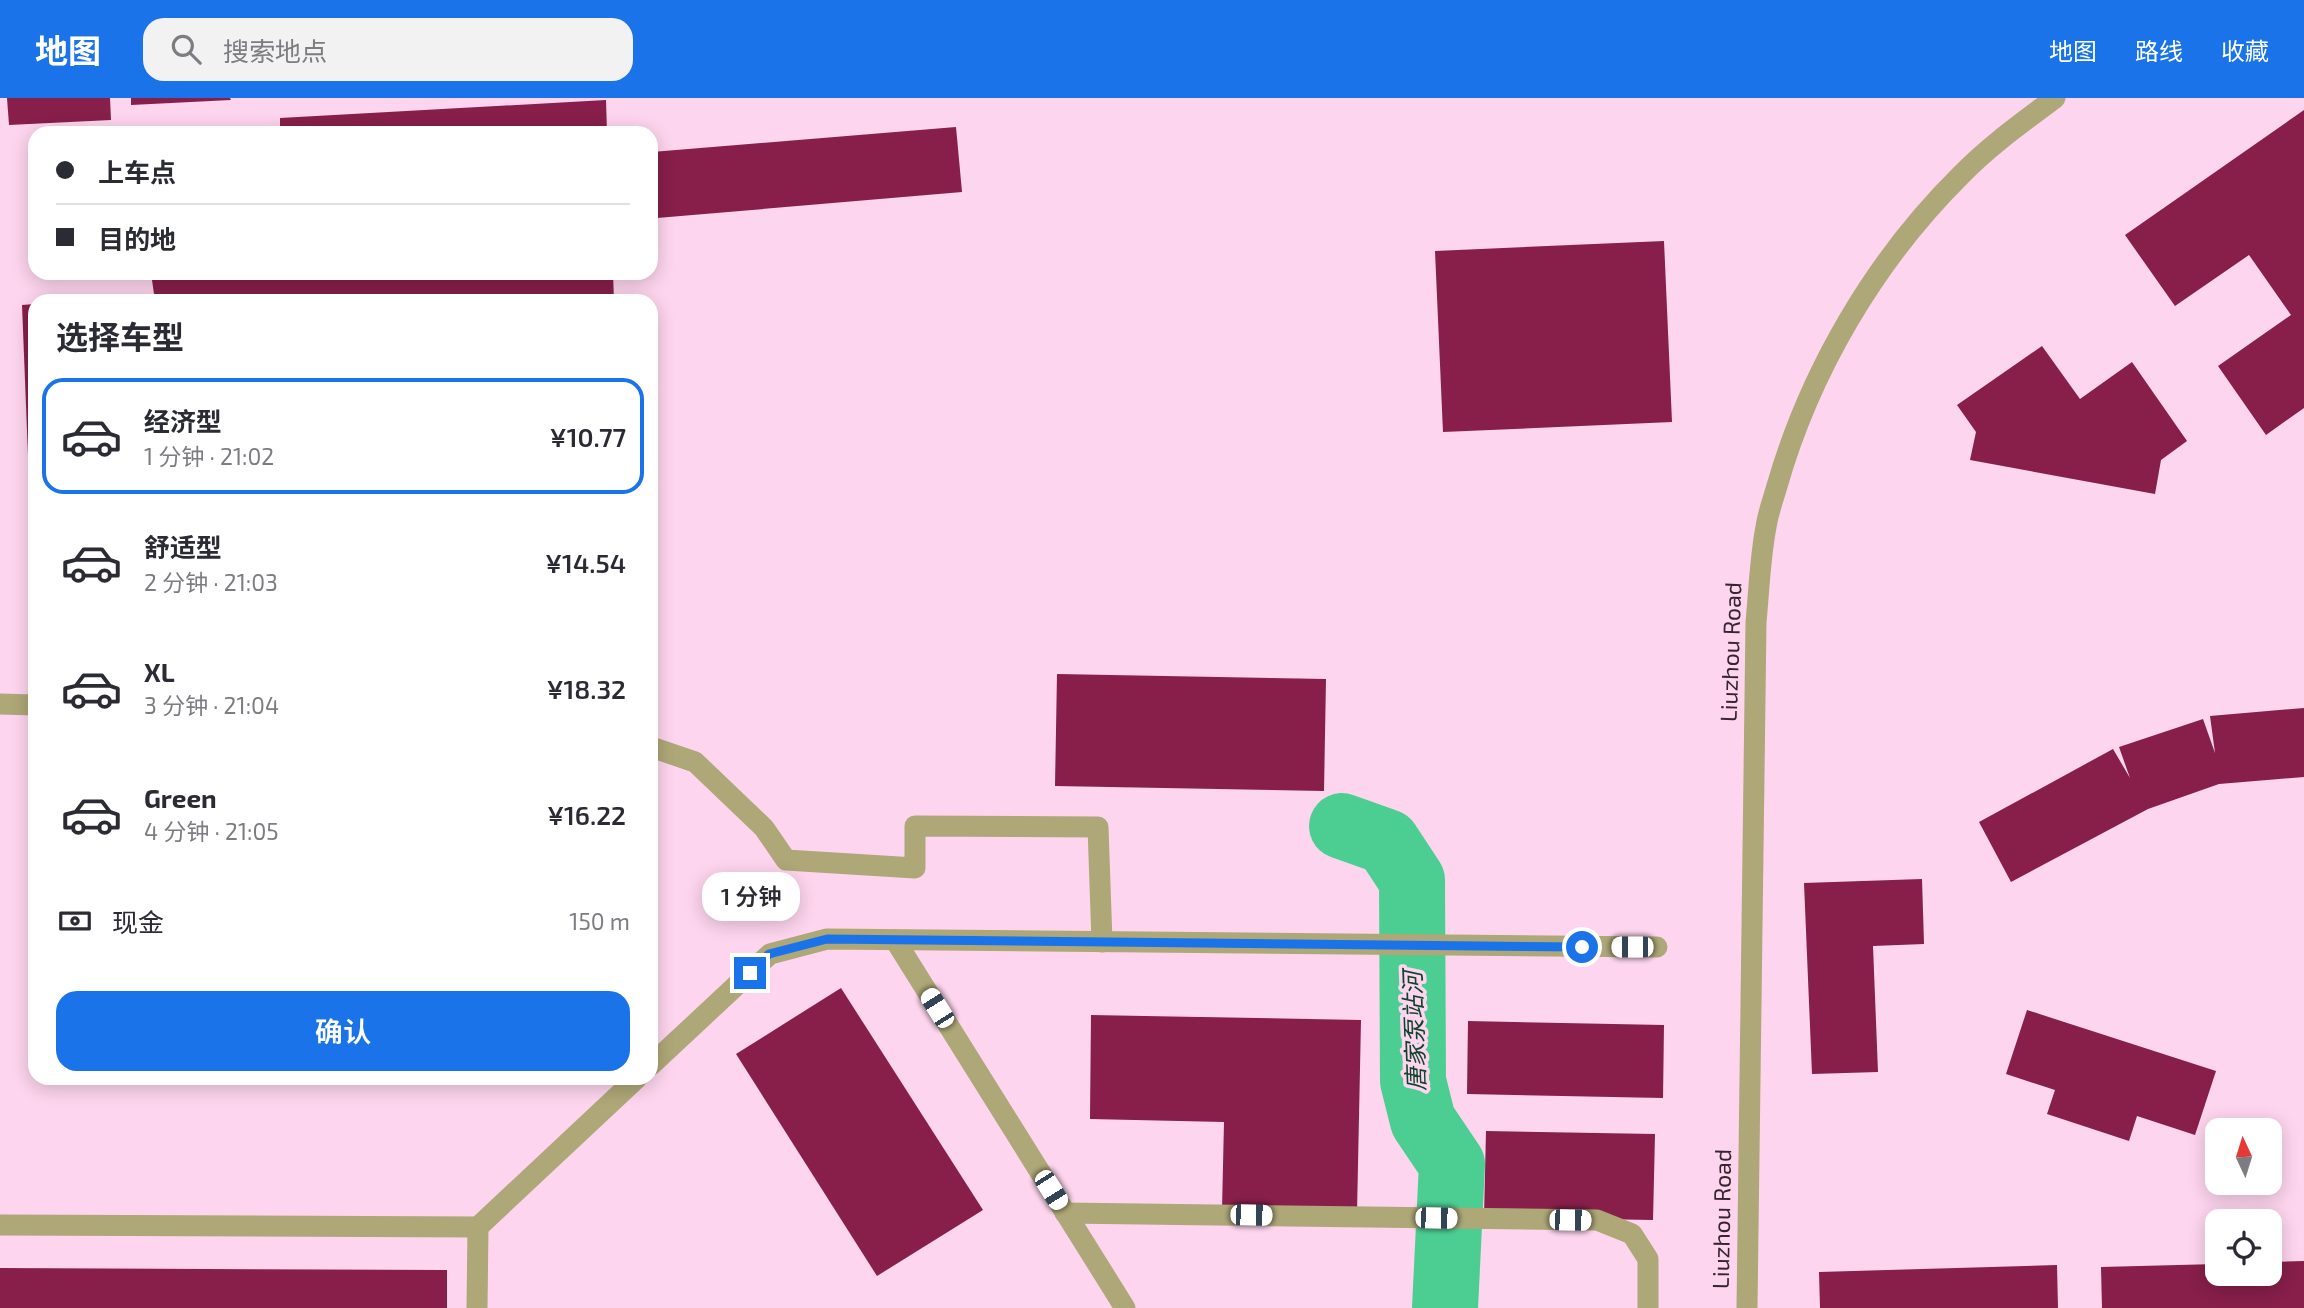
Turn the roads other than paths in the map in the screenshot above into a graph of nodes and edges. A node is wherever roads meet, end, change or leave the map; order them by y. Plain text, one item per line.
1 (2055, 98) edge
2 (0, 705) edge
3 (28, 705) edge
4 (658, 749) edge
5 (895, 940) junction
6 (1102, 942) junction
7 (1657, 947) dead end
8 (658, 1058) edge
9 (630, 1085) edge
10 (1065, 1213) junction
11 (0, 1225) edge
12 (478, 1227) junction
13 (477, 1308) edge
14 (1125, 1308) edge
15 (1648, 1308) edge
16 (1748, 1308) edge

1 - 16 street, Liuzhou Road
2 - 3 street
4 - 6 street
5 - 6 street
5 - 8 street
5 - 10 street
6 - 7 street
9 - 12 street
10 - 14 street
10 - 15 street
11 - 12 street
12 - 13 street

